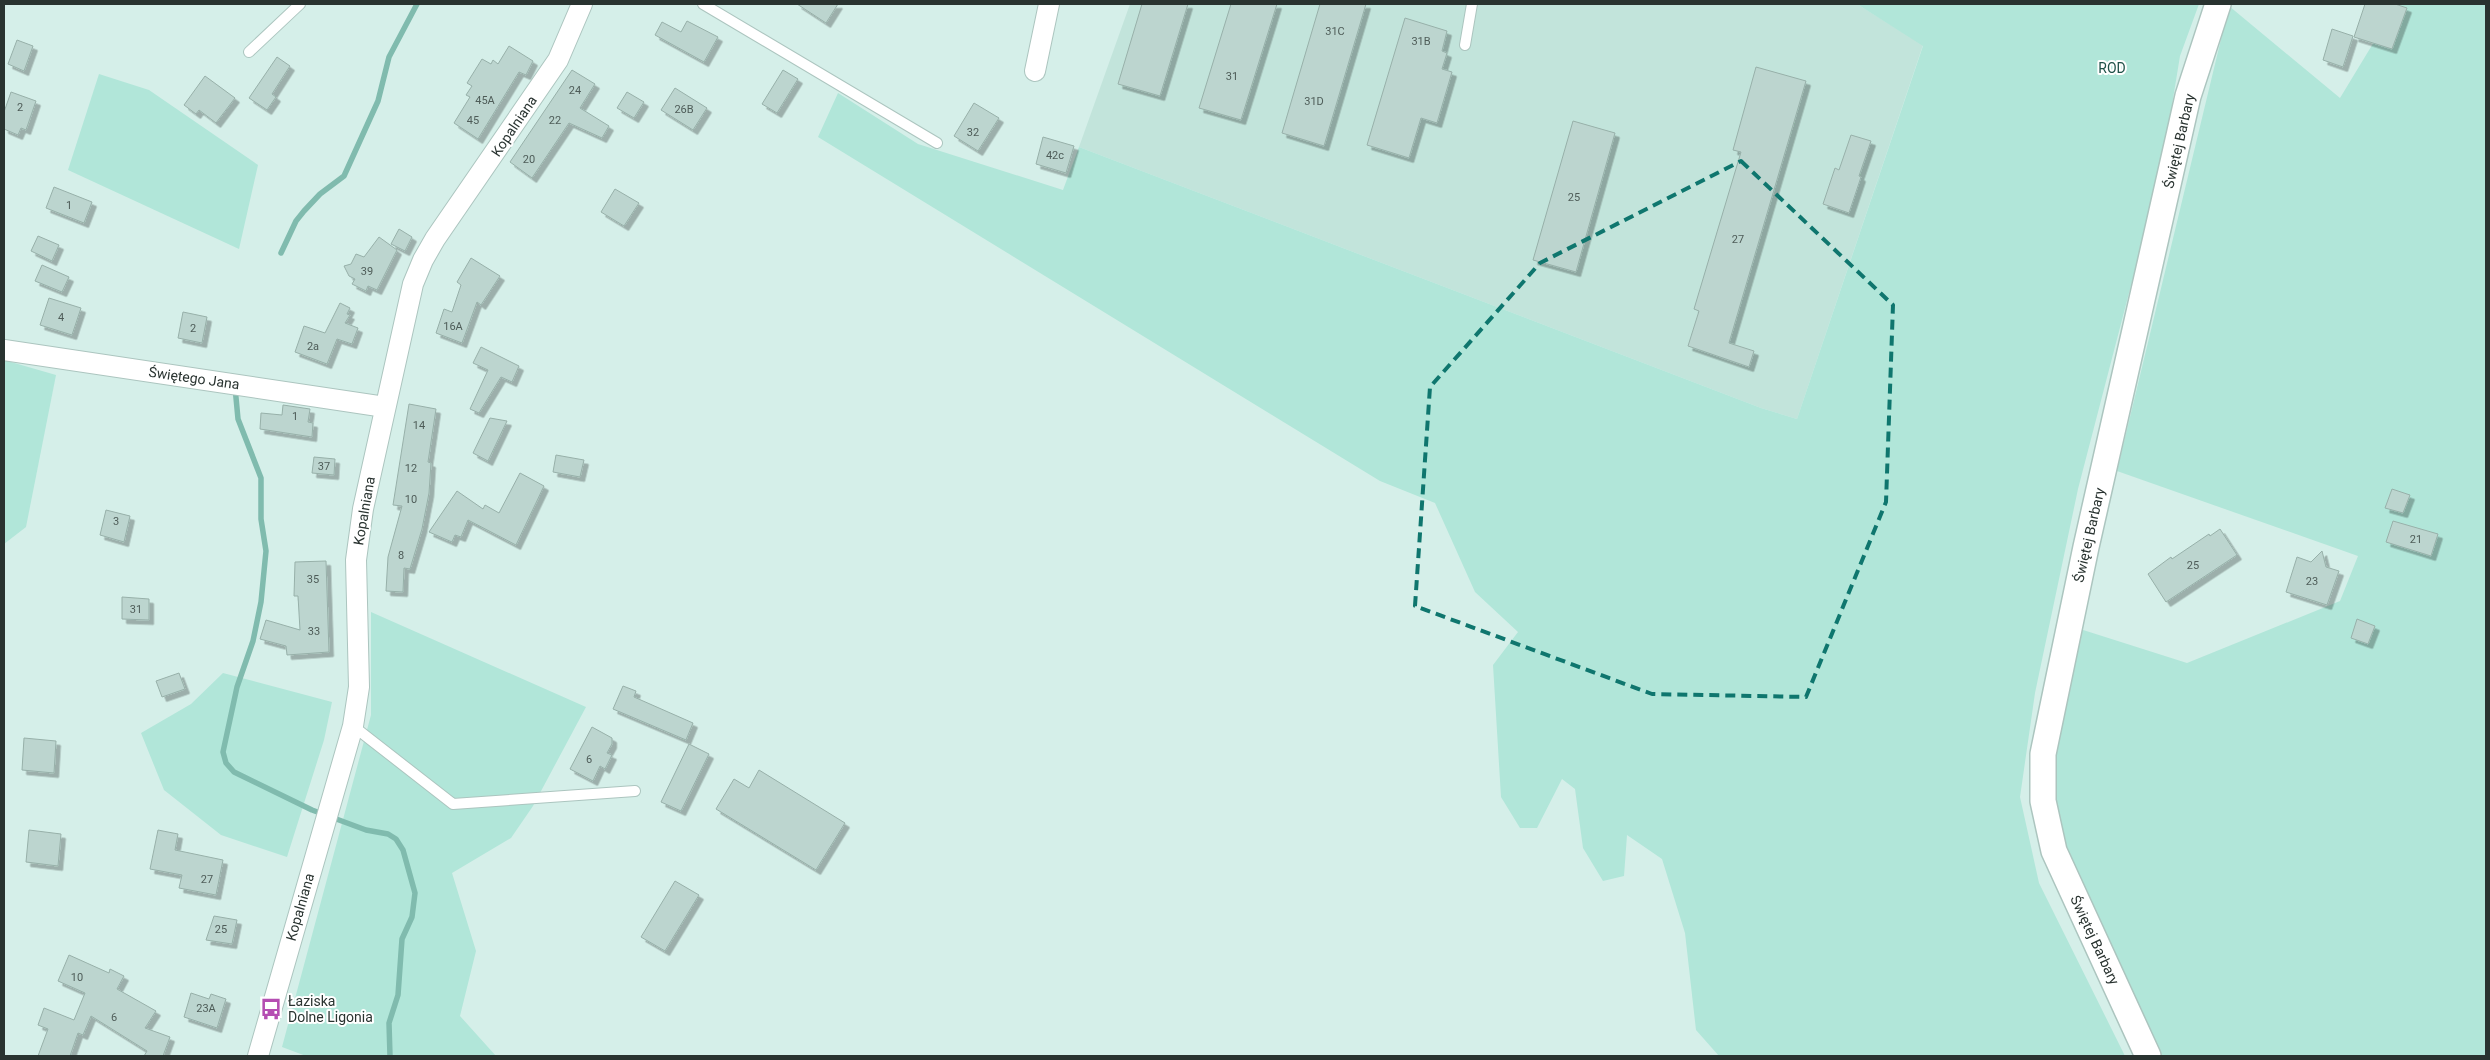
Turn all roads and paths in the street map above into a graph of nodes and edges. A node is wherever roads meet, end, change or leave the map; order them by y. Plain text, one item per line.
1 (300, 4) edge
2 (582, 4) edge
3 (703, 4) edge
4 (1049, 4) edge
5 (1472, 4) edge
6 (2218, 4) edge
7 (1465, 45) dead end
8 (248, 52) dead end
9 (1035, 71) dead end
10 (937, 144) dead end
11 (4, 350) edge
12 (385, 406) junction
13 (353, 726) junction
14 (635, 791) dead end
15 (258, 1056) edge
16 (2148, 1056) edge

1 - 8 lane
2 - 12 street, Kopalniana
3 - 10 lane
4 - 9 street
5 - 7 lane
6 - 16 street, Świętej Barbary
11 - 12 street, Świętego Jana
12 - 13 street, Kopalniana
13 - 14 lane
13 - 15 street, Kopalniana

